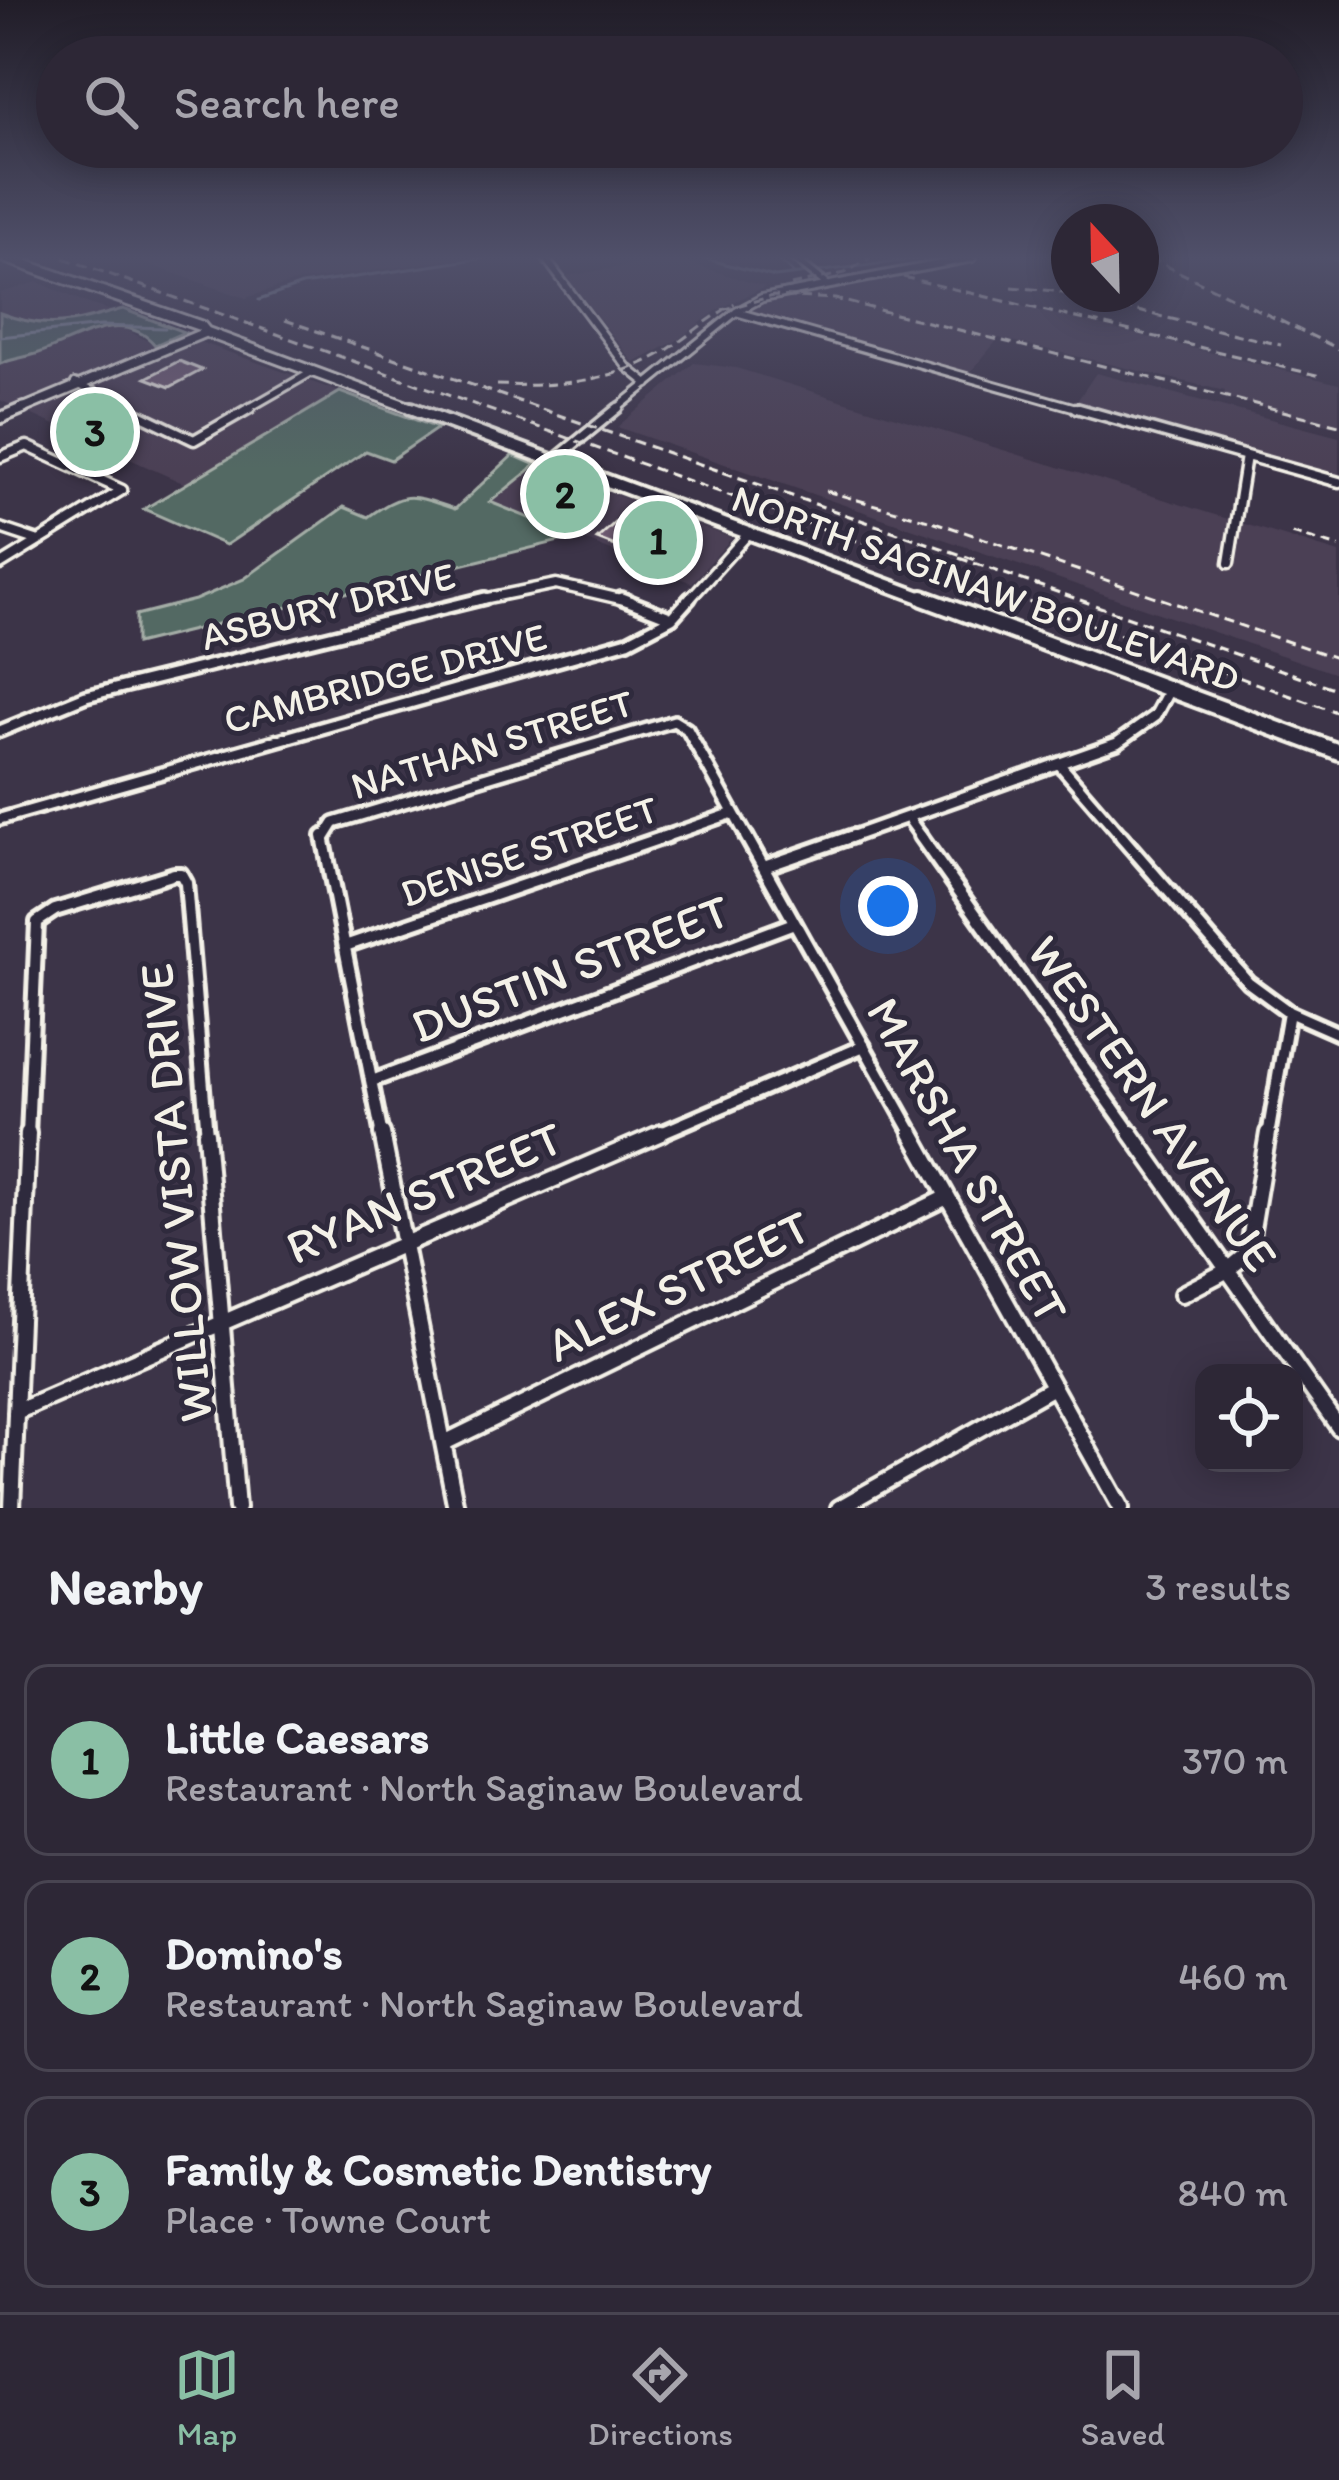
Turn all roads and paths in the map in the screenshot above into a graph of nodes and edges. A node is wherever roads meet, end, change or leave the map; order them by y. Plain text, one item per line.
1 (183, 328) edge
2 (597, 328) edge
3 (717, 328) edge
4 (791, 328) edge
5 (206, 332) junction
6 (312, 371) junction
7 (75, 383) junction
8 (648, 384) junction
9 (0, 418) edge
10 (1246, 456) junction
11 (0, 457) edge
12 (553, 461) junction
13 (1339, 482) edge
14 (0, 528) edge
15 (749, 532) junction
16 (36, 540) junction
17 (1229, 563) dead end
18 (0, 565) edge
19 (672, 618) junction
20 (1170, 688) junction
21 (680, 722) joint
22 (0, 731) edge
23 (1339, 752) edge
24 (1060, 765) junction
25 (733, 813) junction
26 (908, 818) junction
27 (0, 819) edge
28 (764, 867) junction
29 (794, 923) junction
30 (345, 946) junction
31 (1289, 1012) junction
32 (1339, 1034) edge
33 (864, 1046) junction
34 (372, 1082) junction
35 (947, 1196) junction
36 (404, 1242) junction
37 (1226, 1271) junction
38 (1182, 1294) dead end
39 (222, 1324) junction
40 (1053, 1387) junction
41 (16, 1412) junction
42 (1339, 1428) edge
43 (444, 1443) junction
44 (12, 1508) edge
45 (237, 1508) edge
46 (456, 1508) edge
47 (839, 1508) edge
48 (1121, 1508) edge

1 - 5 main road, NORTH SAGINAW BOULEVARD
2 - 8 street
3 - 8 street
4 - 10 street
5 - 6 main road, NORTH SAGINAW BOULEVARD
5 - 7 main road
6 - 7 street
6 - 12 main road, NORTH SAGINAW BOULEVARD
7 - 9 main road
8 - 12 street
10 - 13 street
10 - 17 street
11 - 16 street
12 - 15 main road, NORTH SAGINAW BOULEVARD
14 - 16 street
15 - 19 street, CAMBRIDGE DRIVE
15 - 20 main road, NORTH SAGINAW BOULEVARD
16 - 18 street
19 - 22 street, ASBURY DRIVE
19 - 27 street, CAMBRIDGE DRIVE
20 - 23 main road, NORTH SAGINAW BOULEVARD
20 - 24 street
21 - 25 street, MARSHA STREET
21 - 30 street, NATHAN STREET
24 - 26 street
24 - 31 street
25 - 28 street, MARSHA STREET
25 - 30 street, DENISE STREET
26 - 28 street
26 - 37 street, WESTERN AVENUE
28 - 29 street, MARSHA STREET
29 - 33 street, MARSHA STREET
29 - 34 street, DUSTIN STREET
30 - 34 street
31 - 32 street
31 - 37 street
33 - 35 street, MARSHA STREET
33 - 36 street, RYAN STREET
34 - 36 street
35 - 40 street, MARSHA STREET
35 - 43 street, ALEX STREET
36 - 39 street, RYAN STREET
36 - 43 street
37 - 38 street
37 - 42 street, WESTERN AVENUE
39 - 41 street, RYAN STREET
39 - 41 street, WILLOW VISTA DRIVE
39 - 45 street, WILLOW VISTA DRIVE
40 - 47 street
40 - 48 street, MARSHA STREET
41 - 44 street
43 - 46 street

